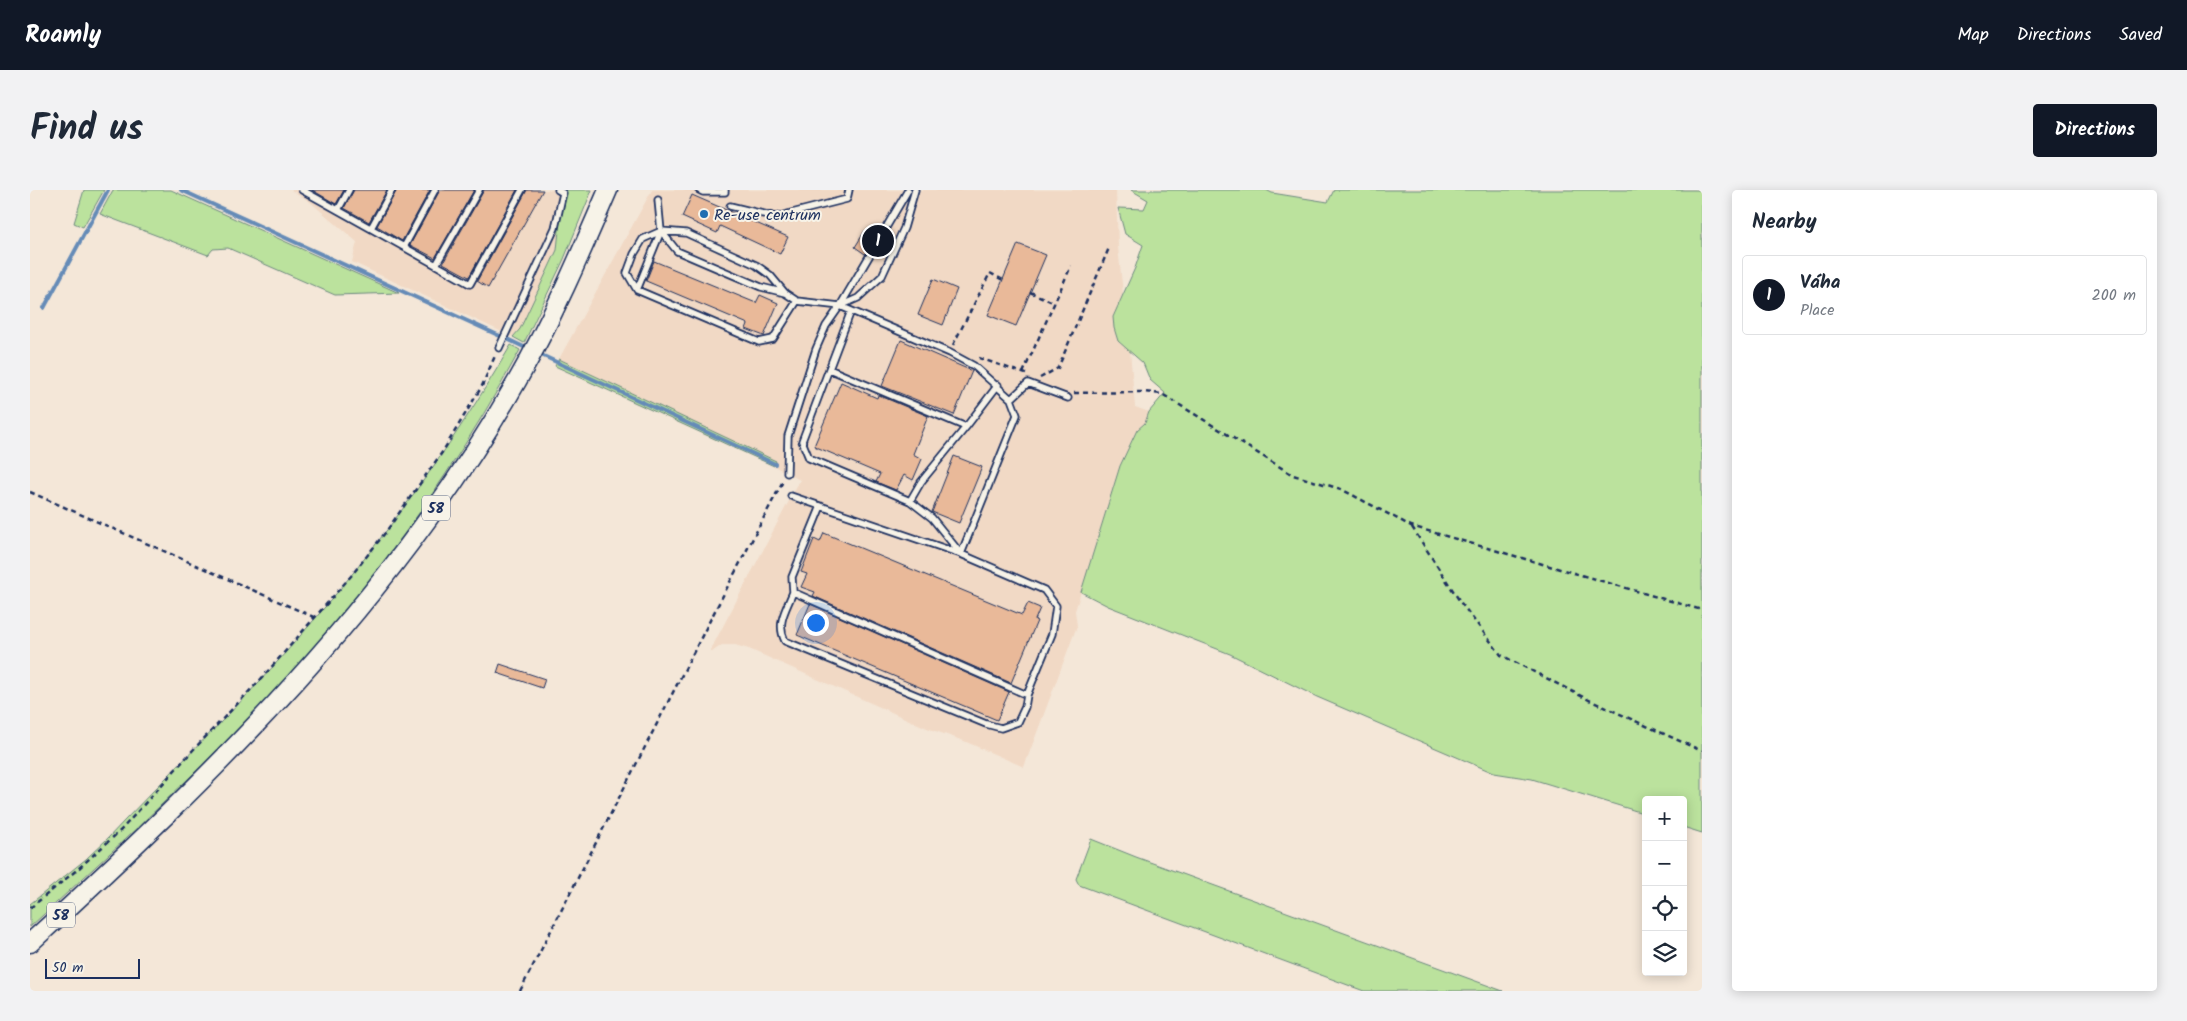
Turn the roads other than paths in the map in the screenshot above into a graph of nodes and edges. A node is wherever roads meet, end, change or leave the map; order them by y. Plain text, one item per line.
1 (349, 190) edge
2 (392, 190) edge
3 (435, 190) edge
4 (479, 190) edge
5 (522, 190) edge
6 (558, 190) edge
7 (608, 190) edge
8 (725, 190) edge
9 (849, 190) edge
10 (908, 190) edge
11 (914, 190) edge
12 (304, 191) edge
13 (702, 191) edge
14 (658, 200) dead end
15 (730, 206) dead end
16 (338, 210) junction
17 (371, 228) junction
18 (661, 231) junction
19 (404, 247) junction
20 (436, 265) junction
21 (636, 290) junction
22 (785, 293) junction
23 (797, 302) junction
24 (840, 306) junction
25 (851, 310) junction
26 (499, 348) road end
27 (829, 370) junction
28 (998, 385) junction
29 (1068, 398) dead end
30 (1011, 399) junction
31 (966, 427) junction
32 (787, 473) road end
33 (791, 496) dead end
34 (910, 501) junction
35 (821, 506) junction
36 (961, 554) junction
37 (793, 592) junction
38 (1027, 695) junction
39 (30, 943) edge

1 - 16 lane
2 - 17 lane
3 - 19 lane
4 - 20 lane
5 - 20 lane
6 - 26 lane
7 - 39 main road, 58
8 - 13 lane
9 - 15 lane
10 - 24 lane
11 - 24 lane
12 - 16 lane
14 - 18 lane
16 - 17 lane
17 - 19 lane
18 - 21 lane
18 - 21 lane
18 - 22 lane
18 - 22 lane
19 - 20 lane
21 - 23 lane
22 - 23 lane
23 - 24 lane
24 - 25 lane
24 - 32 lane
25 - 27 lane
25 - 28 lane
27 - 31 lane
27 - 34 lane
28 - 30 lane
28 - 31 lane
29 - 30 lane
30 - 36 lane
31 - 34 lane
33 - 35 lane
34 - 36 lane
35 - 36 lane
35 - 37 lane
36 - 38 lane
37 - 38 lane
37 - 38 lane

